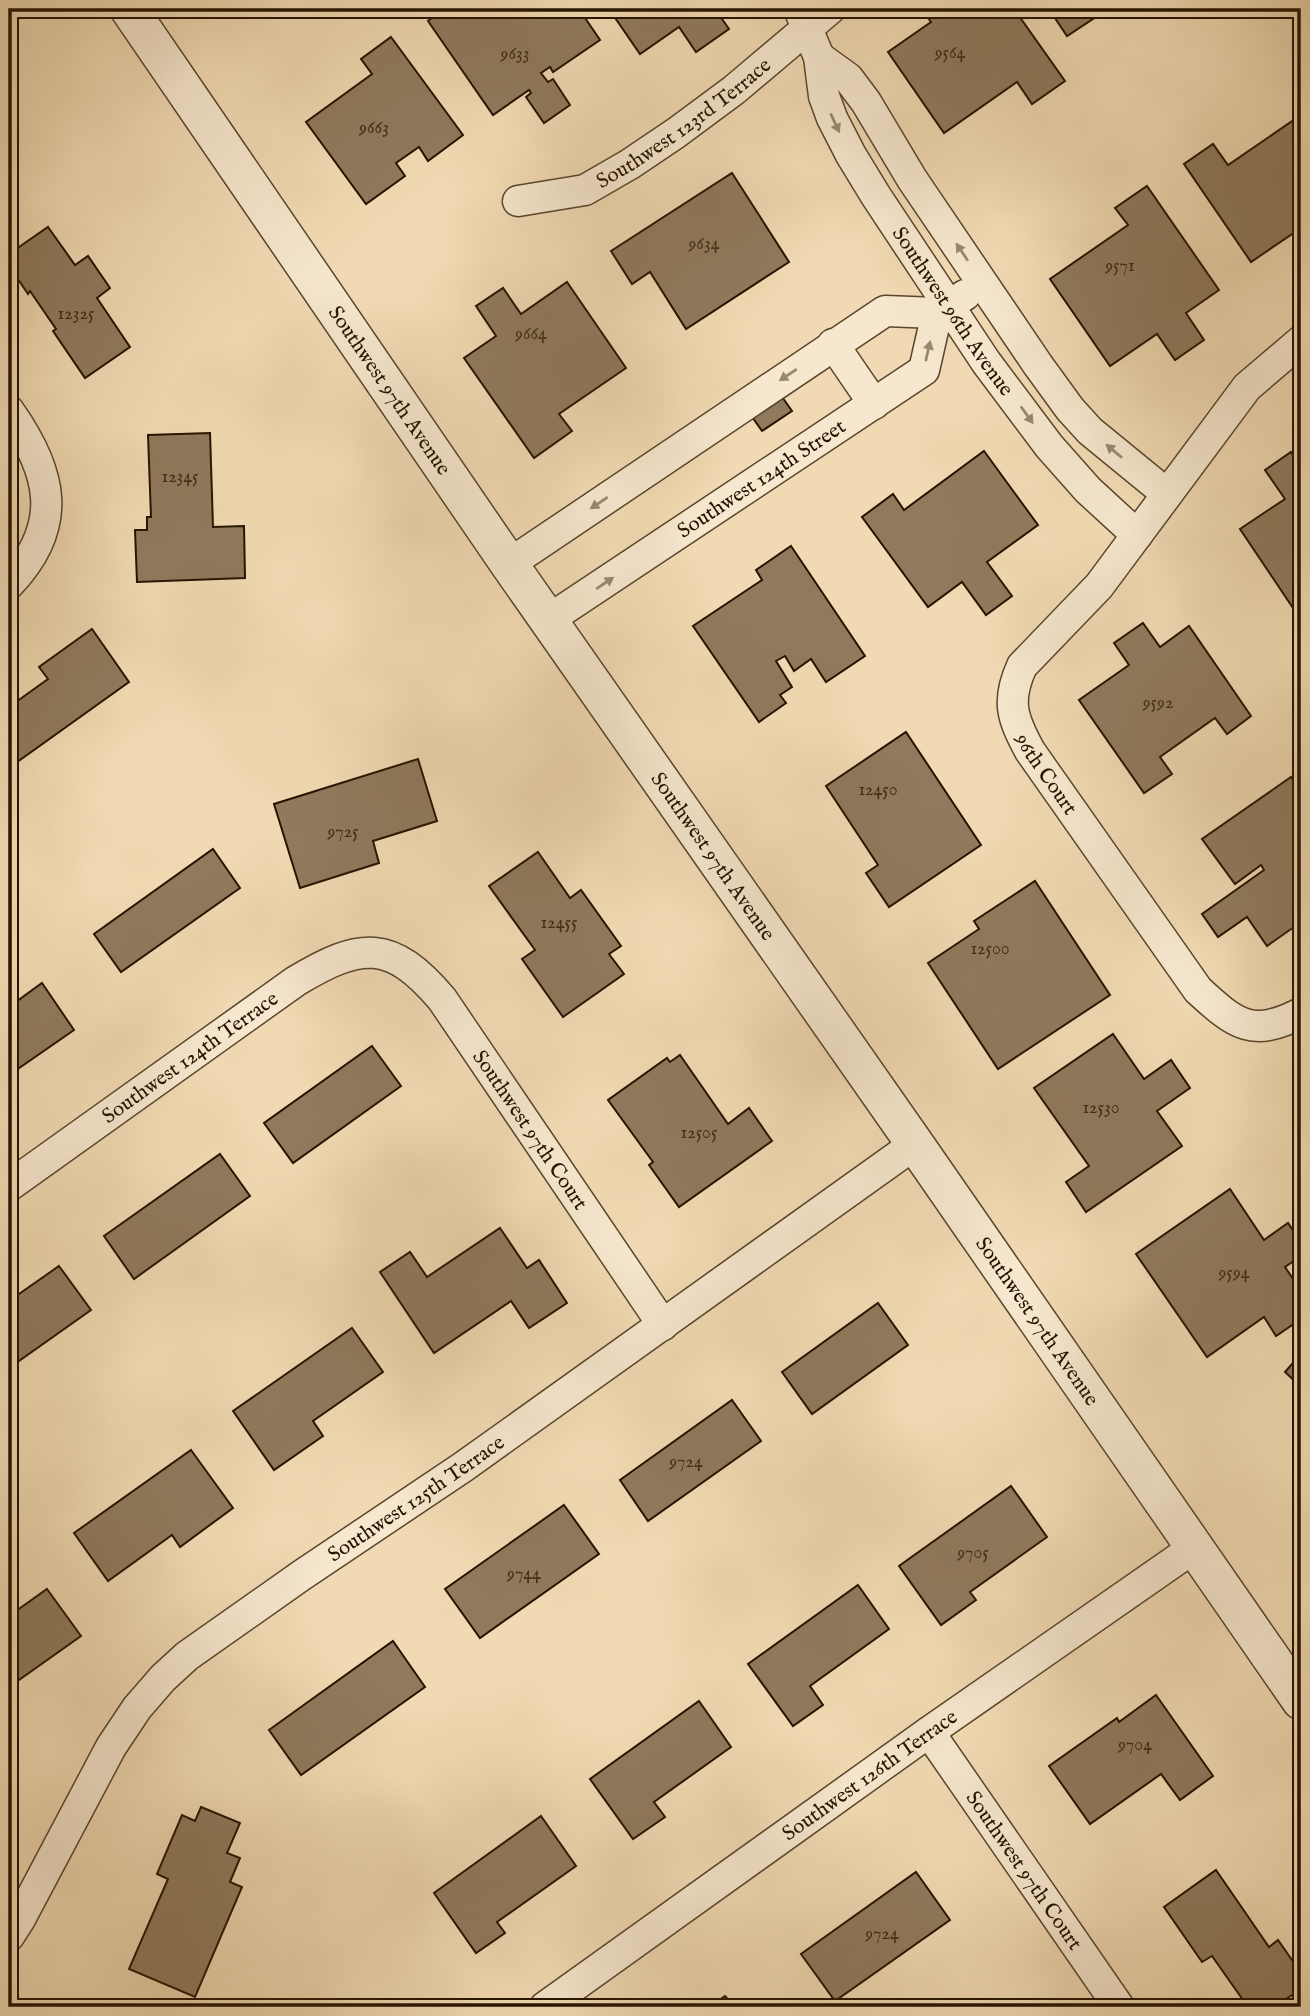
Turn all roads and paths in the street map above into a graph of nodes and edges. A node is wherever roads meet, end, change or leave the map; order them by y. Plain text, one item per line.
1 (129, 9) edge
2 (830, 9) edge
3 (803, 18) edge
4 (818, 57) junction
5 (518, 201) dead end
6 (983, 283) junction
7 (943, 309) junction
8 (1301, 341) edge
9 (833, 344) junction
10 (874, 404) junction
11 (9, 411) edge
12 (1162, 501) junction
13 (1137, 535) junction
14 (509, 564) junction
15 (9, 584) edge
16 (548, 620) junction
17 (380, 953) joint
18 (1301, 1013) edge
19 (915, 1144) junction
20 (9, 1186) edge
21 (663, 1325) junction
22 (1195, 1547) junction
23 (1301, 1701) edge
24 (929, 1732) junction
25 (9, 1936) edge
26 (545, 2007) edge
27 (1119, 2007) edge

1 - 14 street, Southwest 97th Avenue
2 - 3 street, Southwest 123rd Terrace
3 - 4 street, Southwest 96th Avenue
3 - 5 street, Southwest 123rd Terrace
6 -> 4 street, Southwest 96th Avenue
4 -> 7 street, Southwest 96th Avenue
6 - 7 street
12 -> 6 street, Southwest 96th Avenue
7 - 9 street
10 -> 7 street, Southwest 124th Street
7 -> 13 street, Southwest 96th Avenue
8 - 12 street
9 - 10 street
9 -> 14 street
16 -> 10 street, Southwest 124th Street
11 - 15 street
12 - 13 street, 96th Court
13 - 18 street, 96th Court
14 - 16 street, Southwest 97th Avenue
16 - 19 street, Southwest 97th Avenue
17 - 20 street, Southwest 124th Terrace
17 - 21 street, Southwest 97th Court
19 - 21 street, Southwest 125th Terrace
19 - 22 street, Southwest 97th Avenue
21 - 25 street, Southwest 125th Terrace
22 - 23 street, Southwest 97th Avenue
22 - 24 street, Southwest 126th Terrace
24 - 26 street, Southwest 126th Terrace
24 - 27 street, Southwest 97th Court

